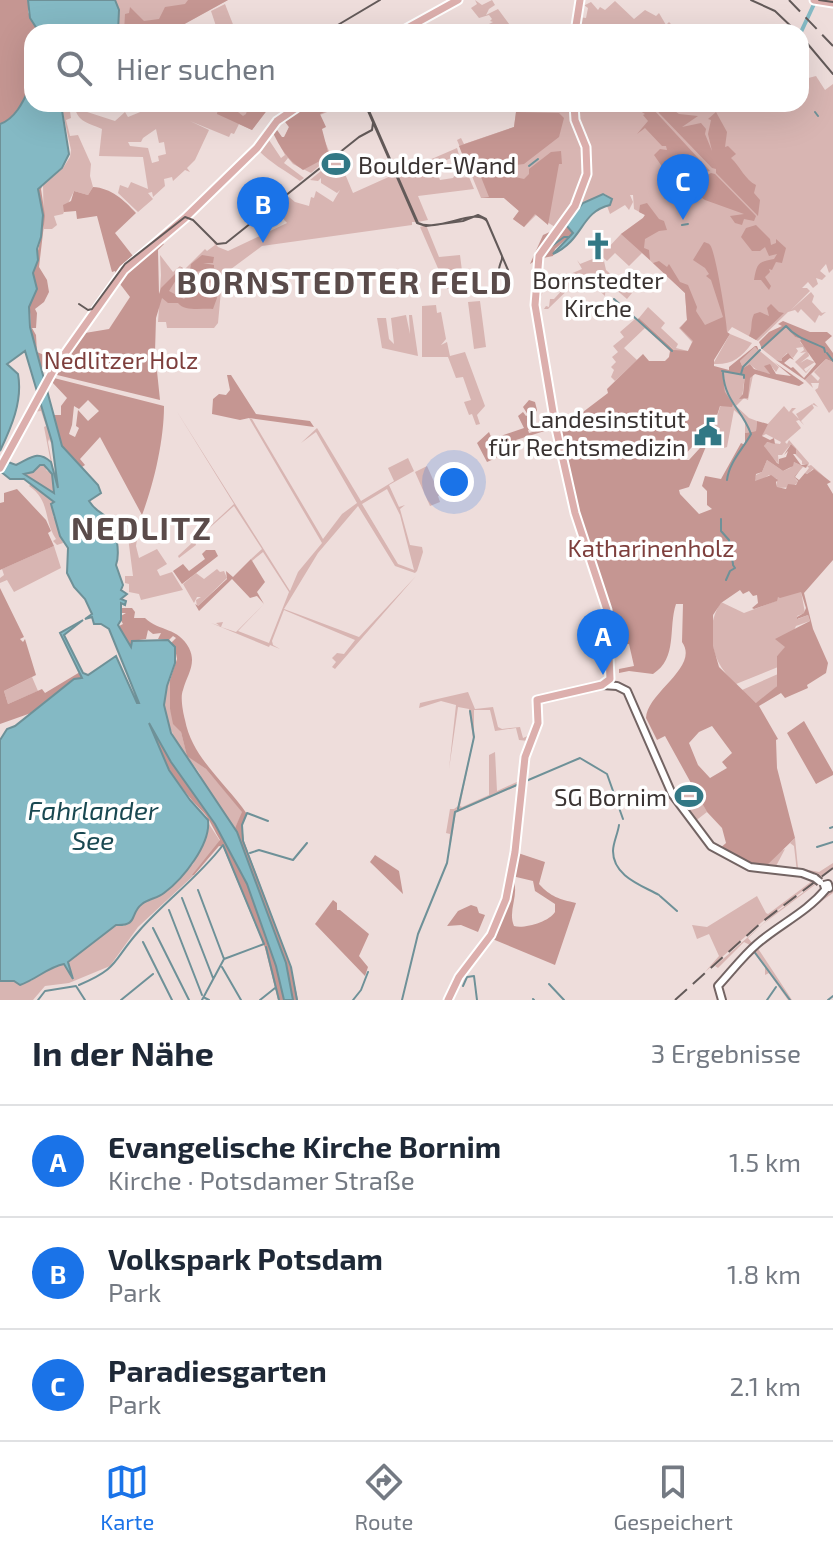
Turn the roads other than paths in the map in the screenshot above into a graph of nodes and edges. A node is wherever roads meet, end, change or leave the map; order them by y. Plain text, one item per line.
1 (458, 0) edge
2 (575, 0) edge
3 (814, 0) edge
4 (833, 3) edge
5 (415, 24) edge
6 (575, 24) edge
7 (290, 112) edge
8 (574, 112) edge
9 (2, 464) edge
10 (608, 684) junction
11 (448, 1000) edge
12 (722, 1000) edge

1 - 5 main road
2 - 6 main road
3 - 4 main road
7 - 9 main road
8 - 10 main road
10 - 11 main road
10 - 12 main road

